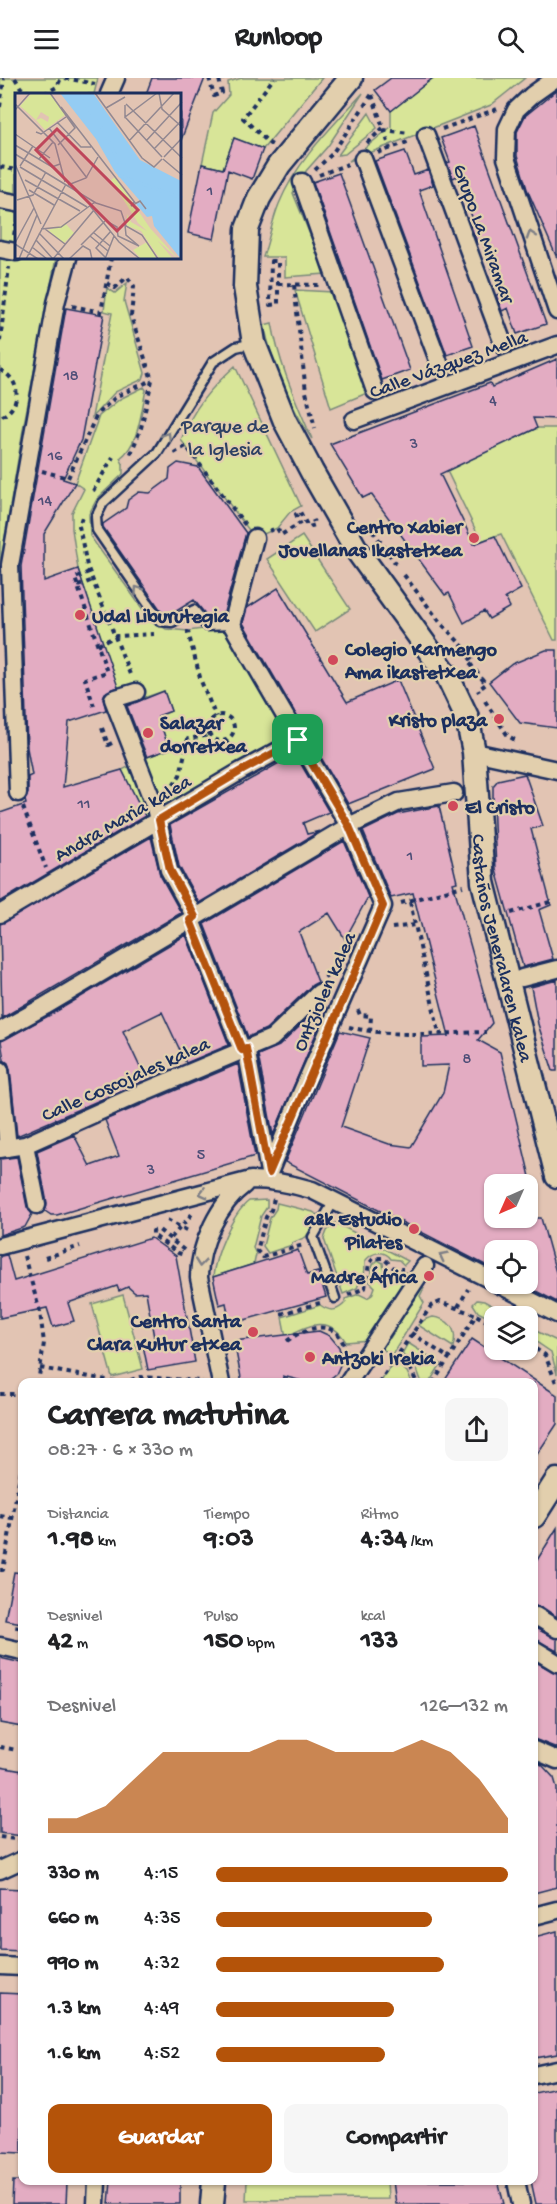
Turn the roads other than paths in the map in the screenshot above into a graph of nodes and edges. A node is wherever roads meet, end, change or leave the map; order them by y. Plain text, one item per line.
1 (351, 78) edge
2 (556, 78) edge
3 (426, 135) road end
4 (363, 159) dead end
5 (302, 182) road end
6 (0, 200) edge
7 (15, 203) edge
8 (67, 260) edge
9 (557, 310) edge
10 (254, 343) junction
11 (557, 345) edge
12 (504, 346) dead end
13 (441, 368) dead end
14 (375, 391) dead end
15 (354, 420) dead end
16 (255, 538) road end
17 (10, 565) junction
18 (232, 625) junction
19 (0, 630) edge
20 (136, 692) road end
21 (298, 740) junction
22 (474, 752) junction
23 (557, 770) edge
24 (454, 793) dead end
25 (18, 794) road end
26 (159, 820) junction
27 (349, 826) junction
28 (0, 914) edge
29 (193, 919) junction
30 (557, 969) edge
31 (522, 978) dead end
32 (319, 993) dead end
33 (0, 1030) edge
34 (244, 1049) junction
35 (0, 1070) edge
36 (11, 1147) edge
37 (557, 1176) edge
38 (251, 1180) junction
39 (334, 1201) junction
40 (38, 1205) dead end
41 (0, 1246) edge
42 (425, 1266) dead end
43 (484, 1277) edge
44 (518, 1294) edge
45 (335, 1298) road end
46 (557, 1314) edge
47 (220, 1378) edge
48 (351, 1378) edge
49 (557, 1480) edge
50 (538, 1510) edge
51 (538, 1617) edge
52 (557, 1629) edge
53 (0, 1646) edge
54 (18, 1650) edge
55 (538, 1651) edge
56 (557, 1663) edge
57 (538, 1752) edge
58 (557, 1760) edge
59 (18, 1862) edge
60 (0, 1870) edge
61 (557, 1910) edge
62 (538, 1915) edge
63 (0, 1966) edge
64 (18, 1968) edge
65 (557, 2070) edge
66 (538, 2074) edge
67 (97, 2185) edge
68 (214, 2185) edge
69 (517, 2185) edge
70 (96, 2204) edge
71 (212, 2204) edge
72 (521, 2204) edge

1 - 10 street, Castaños Jeneralaren kalea
9 -> 2 street
3 - 12 street, Grupo La Miramar
4 - 13 street
5 - 14 street
6 - 7 street
8 - 17 street
18 -> 10 lane
10 - 22 street, Castaños Jeneralaren kalea
11 - 15 street, Calle Vázquez Mella
16 - 18 street
17 - 19 street
17 - 25 street
18 - 21 street, Ontziolen kalea
20 - 26 street
21 - 26 street, Andra Maria kalea
21 - 27 street, Ontziolen kalea
22 - 23 street
22 - 37 street, Castaños Jeneralaren kalea
24 - 27 street
26 - 28 street, Andra Maria kalea
26 - 29 street
27 - 29 street
27 - 34 street, Ontziolen kalea
29 - 33 street
29 - 34 street
30 - 31 street
32 - 34 street, Calle Coscojales kalea
34 - 36 street, Calle Coscojales kalea
35 - 36 street
36 - 40 street
38 - 39 street
38 -> 41 street
38 -> 47 street
43 -> 39 street
39 - 45 lane
42 - 48 street
44 - 46 street
49 - 50 street
51 - 52 street
53 - 54 street
55 - 56 street
57 - 58 street
59 - 60 street
61 - 62 street
63 - 64 street
65 - 66 street
67 - 70 street
68 - 71 street
69 - 72 street

